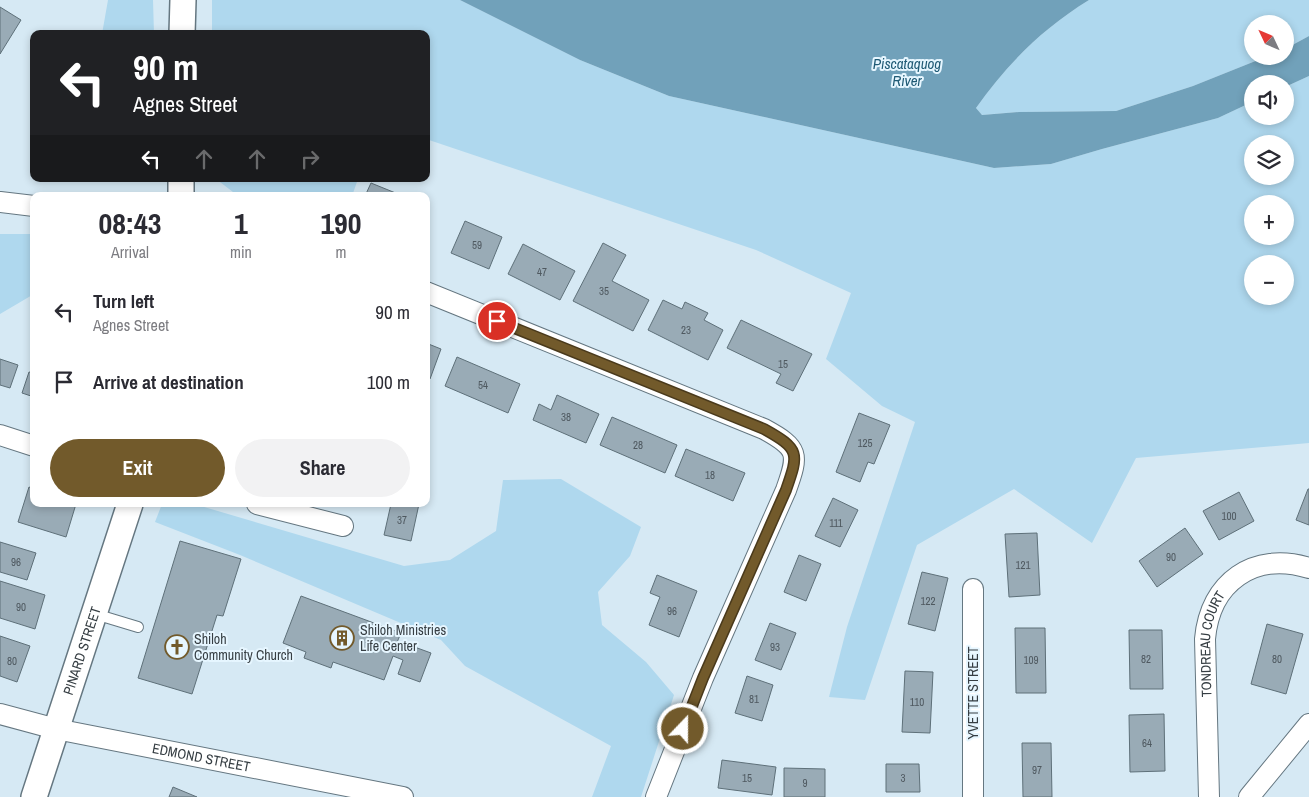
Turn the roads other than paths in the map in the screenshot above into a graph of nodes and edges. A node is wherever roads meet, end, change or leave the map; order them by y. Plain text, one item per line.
1 (183, 0) edge
2 (182, 30) edge
3 (0, 202) edge
4 (30, 206) edge
5 (430, 294) edge
6 (0, 435) edge
7 (30, 445) edge
8 (129, 507) edge
9 (269, 507) edge
10 (343, 526) dead end
11 (1309, 568) edge
12 (973, 589) dead end
13 (94, 614) junction
14 (138, 627) dead end
15 (0, 714) edge
16 (1309, 724) edge
17 (56, 729) junction
18 (357, 792) edge
19 (34, 797) edge
20 (403, 797) edge
21 (656, 797) edge
22 (973, 797) edge
23 (1209, 797) edge
24 (1249, 797) edge

1 - 2 street
3 - 4 street
5 - 21 street
6 - 7 street
8 - 13 street, PINARD STREET
9 - 10 street
11 - 23 street, TONDREAU COURT
12 - 22 street, YVETTE STREET
13 - 14 lane
13 - 17 street, PINARD STREET
15 - 17 street, EDMOND STREET
16 - 24 street
17 - 18 street, EDMOND STREET
17 - 19 street, PINARD STREET
18 - 20 street, EDMOND STREET

